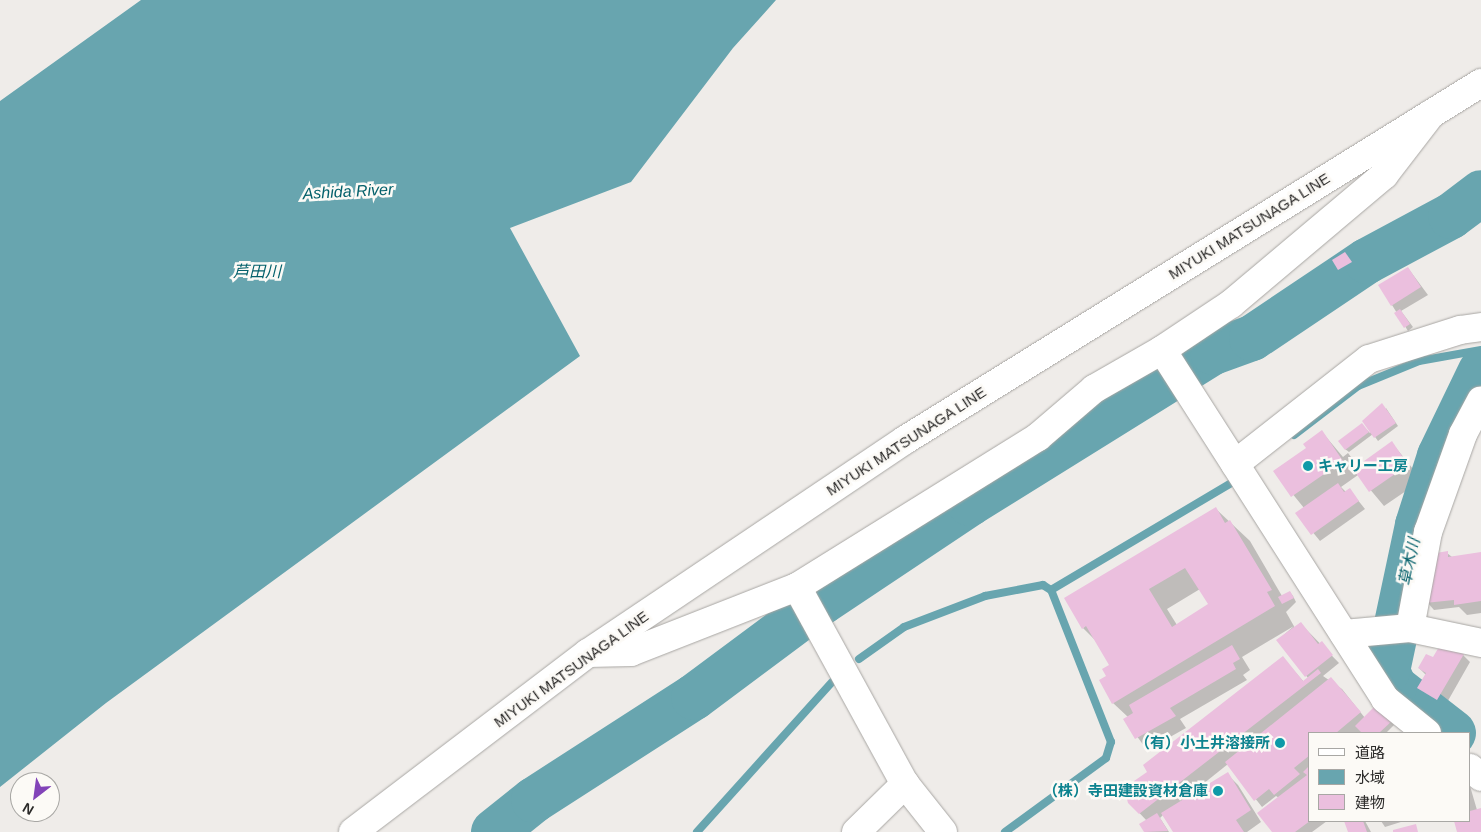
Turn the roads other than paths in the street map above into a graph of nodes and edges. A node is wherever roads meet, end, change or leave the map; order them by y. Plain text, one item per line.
1 (1481, 83) edge
2 (1433, 111) junction
3 (1481, 327) edge
4 (1172, 367) junction
5 (1481, 400) edge
6 (1240, 473) junction
7 (800, 594) junction
8 (1398, 628) junction
9 (1344, 634) junction
10 (1481, 643) edge
11 (588, 653) junction
12 (1426, 732) edge
13 (1471, 769) edge
14 (1481, 778) edge
15 (904, 784) junction
16 (354, 832) edge
17 (856, 832) edge
18 (943, 832) edge

1 - 2 street, MIYUKI MATSUNAGA LINE
2 - 4 street
2 - 11 street, MIYUKI MATSUNAGA LINE
3 - 6 street
4 - 6 street
4 - 7 street
5 - 8 street
6 - 9 street
7 - 11 street
7 - 15 street
8 - 9 street
8 - 10 street
9 - 12 street
11 - 16 street, MIYUKI MATSUNAGA LINE
13 - 14 street
15 - 17 street
15 - 18 street

